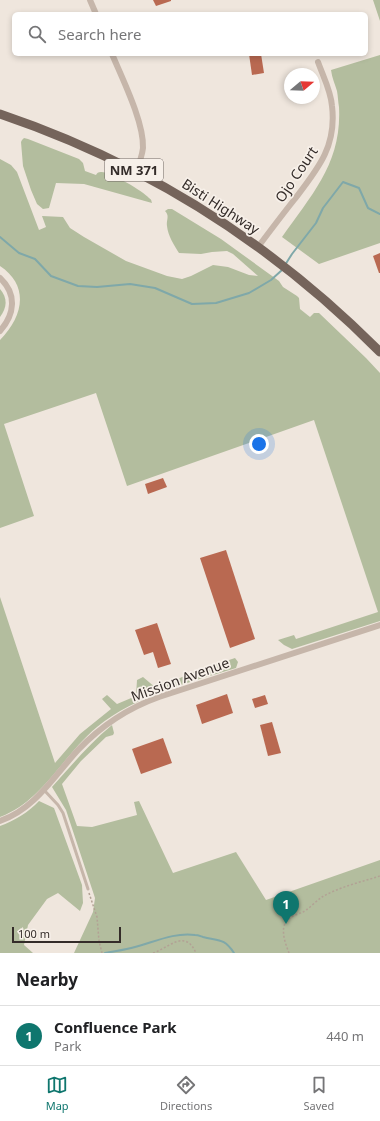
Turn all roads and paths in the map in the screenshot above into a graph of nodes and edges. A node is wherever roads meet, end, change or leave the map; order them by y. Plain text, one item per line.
1 (90, 0) edge
2 (95, 12) edge
3 (113, 56) edge
4 (318, 62) dead end
5 (0, 114) edge
6 (136, 171) junction
7 (258, 246) junction
8 (0, 278) edge
9 (0, 331) edge
10 (380, 352) edge
11 (380, 625) edge
12 (44, 790) junction
13 (0, 821) edge
14 (380, 876) edge
15 (88, 889) joint
16 (102, 953) edge
17 (153, 953) edge
18 (196, 953) edge
19 (290, 953) edge

1 - 2 street
3 - 6 street
4 - 7 street, Ojo Court
5 - 6 main road, Bisti Highway / NM 371
6 - 7 main road, Bisti Highway / NM 371
7 - 10 main road, Bisti Highway / NM 371
8 - 9 street
11 - 12 street, Mission Avenue
12 - 13 street, Mission Avenue
12 - 15 lane
14 - 19 path
15 - 16 path
17 - 18 path

